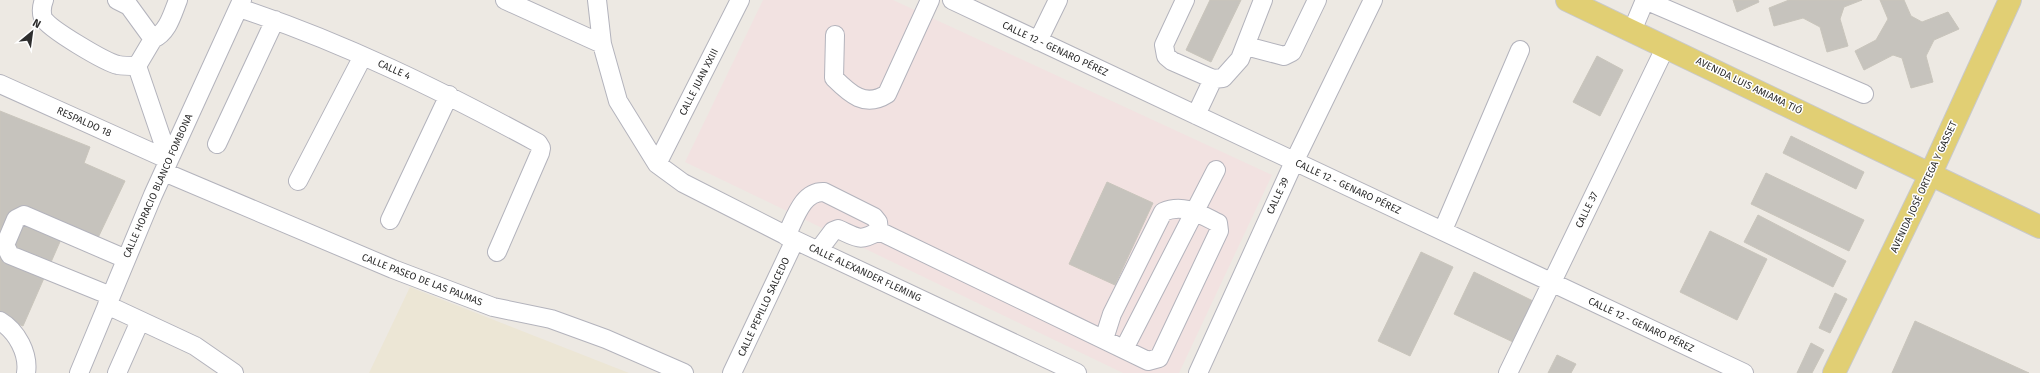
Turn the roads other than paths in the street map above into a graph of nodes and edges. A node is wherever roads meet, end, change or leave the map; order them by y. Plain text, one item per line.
1 (44, 0) edge
2 (117, 0) edge
3 (178, 0) edge
4 (505, 0) edge
5 (597, 0) edge
6 (740, 0) edge
7 (930, 0) edge
8 (952, 0) edge
9 (1058, 0) edge
10 (1185, 0) edge
11 (1263, 0) edge
12 (1317, 0) edge
13 (1373, 0) edge
14 (1567, 0) edge
15 (1645, 0) edge
16 (2010, 0) edge
17 (240, 4) edge
18 (275, 20) junction
19 (1632, 31) junction
20 (835, 35) dead end
21 (153, 39) junction
22 (1038, 41) junction
23 (602, 44) junction
24 (1246, 46) junction
25 (1666, 46) junction
26 (1520, 50) dead end
27 (363, 56) junction
28 (137, 66) junction
29 (1213, 79) junction
30 (0, 84) edge
31 (1864, 94) dead end
32 (449, 95) junction
33 (1196, 116) junction
34 (217, 144) dead end
35 (1294, 162) junction
36 (657, 164) junction
37 (166, 166) junction
38 (1216, 170) dead end
39 (1931, 174) junction
40 (298, 181) dead end
41 (1194, 211) junction
42 (390, 220) dead end
43 (2040, 227) edge
44 (1443, 230) junction
45 (879, 231) junction
46 (791, 238) junction
47 (818, 251) junction
48 (497, 252) dead end
49 (126, 259) junction
50 (1552, 283) junction
51 (109, 301) junction
52 (0, 321) edge
53 (140, 321) junction
54 (1104, 339) junction
55 (1124, 349) junction
56 (26, 373) edge
57 (79, 373) edge
58 (117, 373) edge
59 (234, 373) edge
60 (684, 373) edge
61 (732, 373) edge
62 (1077, 373) edge
63 (1198, 373) edge
64 (1508, 373) edge
65 (1744, 373) edge
66 (1834, 373) edge

1 - 28 street
2 - 21 street
3 - 21 street
4 - 23 street
5 - 23 street
6 - 36 street, CALLE JUAN XXIII
7 - 20 street
8 - 22 street, CALLE 12 - GENARO PÉREZ
9 - 22 street
10 - 29 street
11 - 24 street
12 - 24 street
13 - 35 street, CALLE 39
14 - 19 main road, AVENIDA LUIS AMIAMA TIÓ
15 - 19 street
15 - 31 street
16 - 39 main road, AVENIDA JOSÉ ORTEGA Y GASSET
17 - 18 street, CALLE 4
17 - 37 street, CALLE HORACIO BLANCO FOMBONA
18 - 27 street, CALLE 4
18 - 34 street
19 - 25 main road, AVENIDA LUIS AMIAMA TIÓ
21 - 28 street
22 - 33 street, CALLE 12 - GENARO PÉREZ
23 - 36 street
24 - 29 street
25 - 39 main road, AVENIDA LUIS AMIAMA TIÓ
25 - 50 street, CALLE 37
26 - 44 street
27 - 32 street, CALLE 4
27 - 40 street
28 - 37 street
29 - 33 street
30 - 37 street, RESPALDO 18
32 - 42 street
32 - 48 street, CALLE 4
33 - 35 street, CALLE 12 - GENARO PÉREZ
35 - 44 street, CALLE 12 - GENARO PÉREZ
35 - 63 street, CALLE 39
36 - 46 street, CALLE ALEXANDER FLEMING
37 - 49 street, CALLE HORACIO BLANCO FOMBONA
37 - 60 street, CALLE PASEO DE LAS PALMAS
38 - 41 street
39 - 43 main road, AVENIDA LUIS AMIAMA TIÓ
39 - 66 main road, AVENIDA JOSÉ ORTEGA Y GASSET
41 - 54 street
41 - 55 street
41 - 55 street
44 - 50 street, CALLE 12 - GENARO PÉREZ
45 - 46 street, CALLE PEPILLO SALCEDO
45 - 47 street
45 - 54 street
46 - 47 street, CALLE ALEXANDER FLEMING
46 - 61 street, CALLE PEPILLO SALCEDO
47 - 62 street, CALLE ALEXANDER FLEMING
49 - 51 street, CALLE HORACIO BLANCO FOMBONA
49 - 51 street
50 - 64 street, CALLE 37
50 - 65 street, CALLE 12 - GENARO PÉREZ
51 - 53 street
51 - 57 street, CALLE HORACIO BLANCO FOMBONA
52 - 56 street
53 - 58 street
53 - 59 street
54 - 55 street

